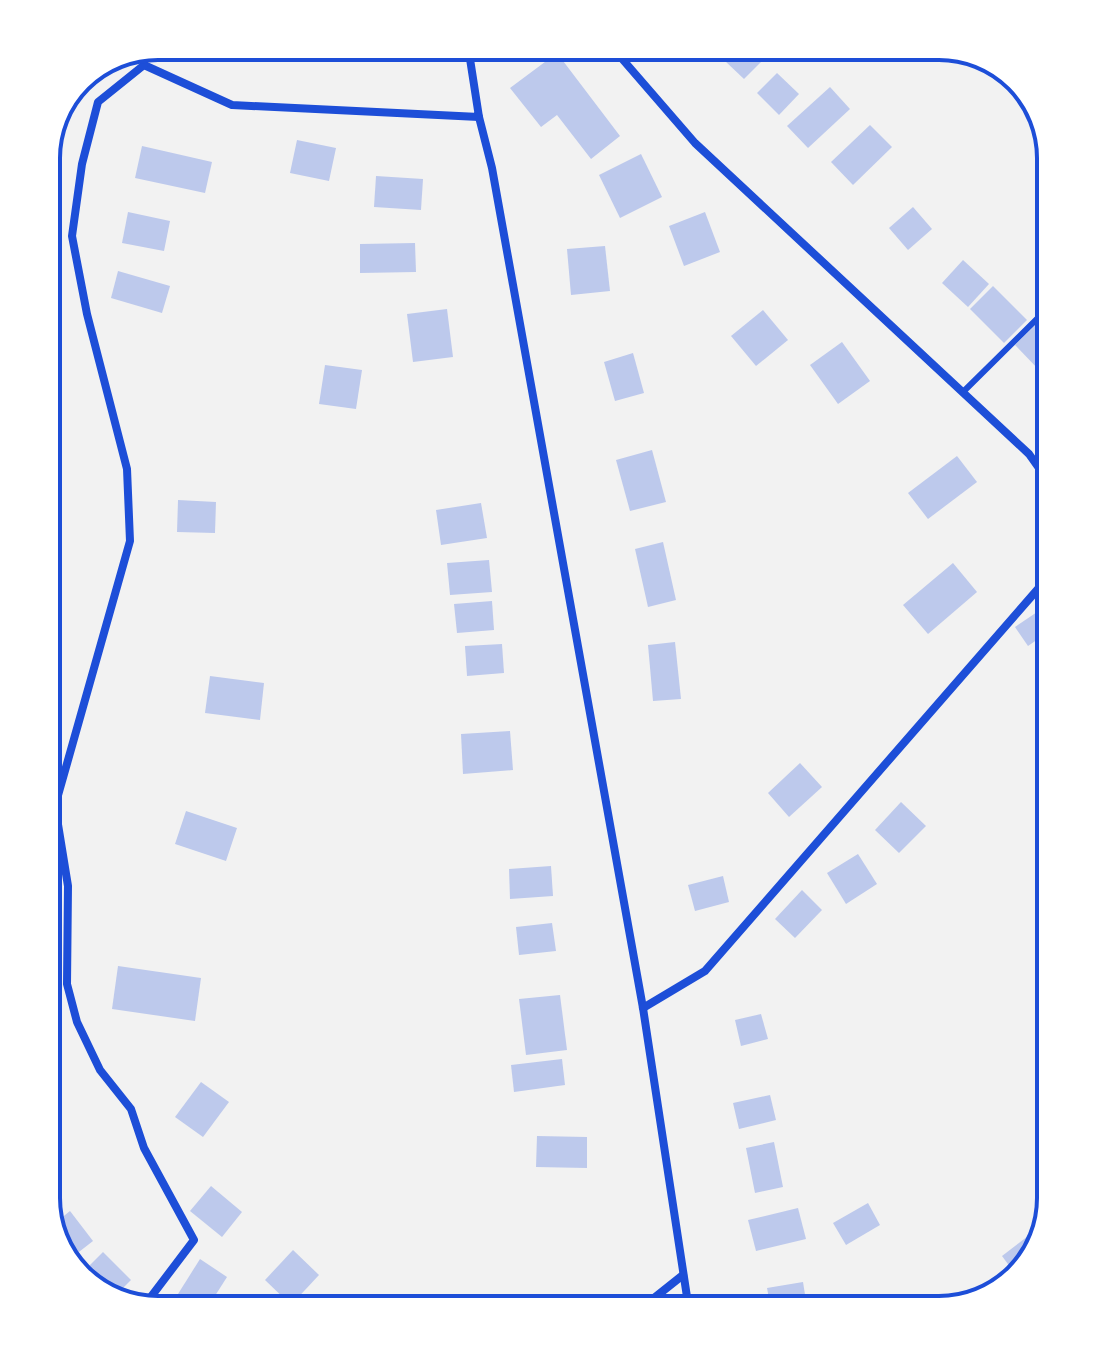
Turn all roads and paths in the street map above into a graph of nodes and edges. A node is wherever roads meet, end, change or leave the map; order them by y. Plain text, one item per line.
1 (470, 60) edge
2 (623, 60) edge
3 (144, 62) edge
4 (144, 65) junction
5 (479, 117) junction
6 (1037, 319) edge
7 (963, 392) junction
8 (1037, 465) edge
9 (1037, 590) edge
10 (60, 788) edge
11 (60, 837) edge
12 (643, 1008) junction
13 (683, 1275) junction
14 (152, 1296) edge
15 (657, 1296) edge
16 (687, 1296) edge

1 - 5 street
2 - 7 street
3 - 4 street
4 - 5 street
4 - 10 street
5 - 12 street
6 - 7 lane
7 - 8 street
9 - 12 street
11 - 14 street
12 - 13 street
13 - 15 street
13 - 16 street

